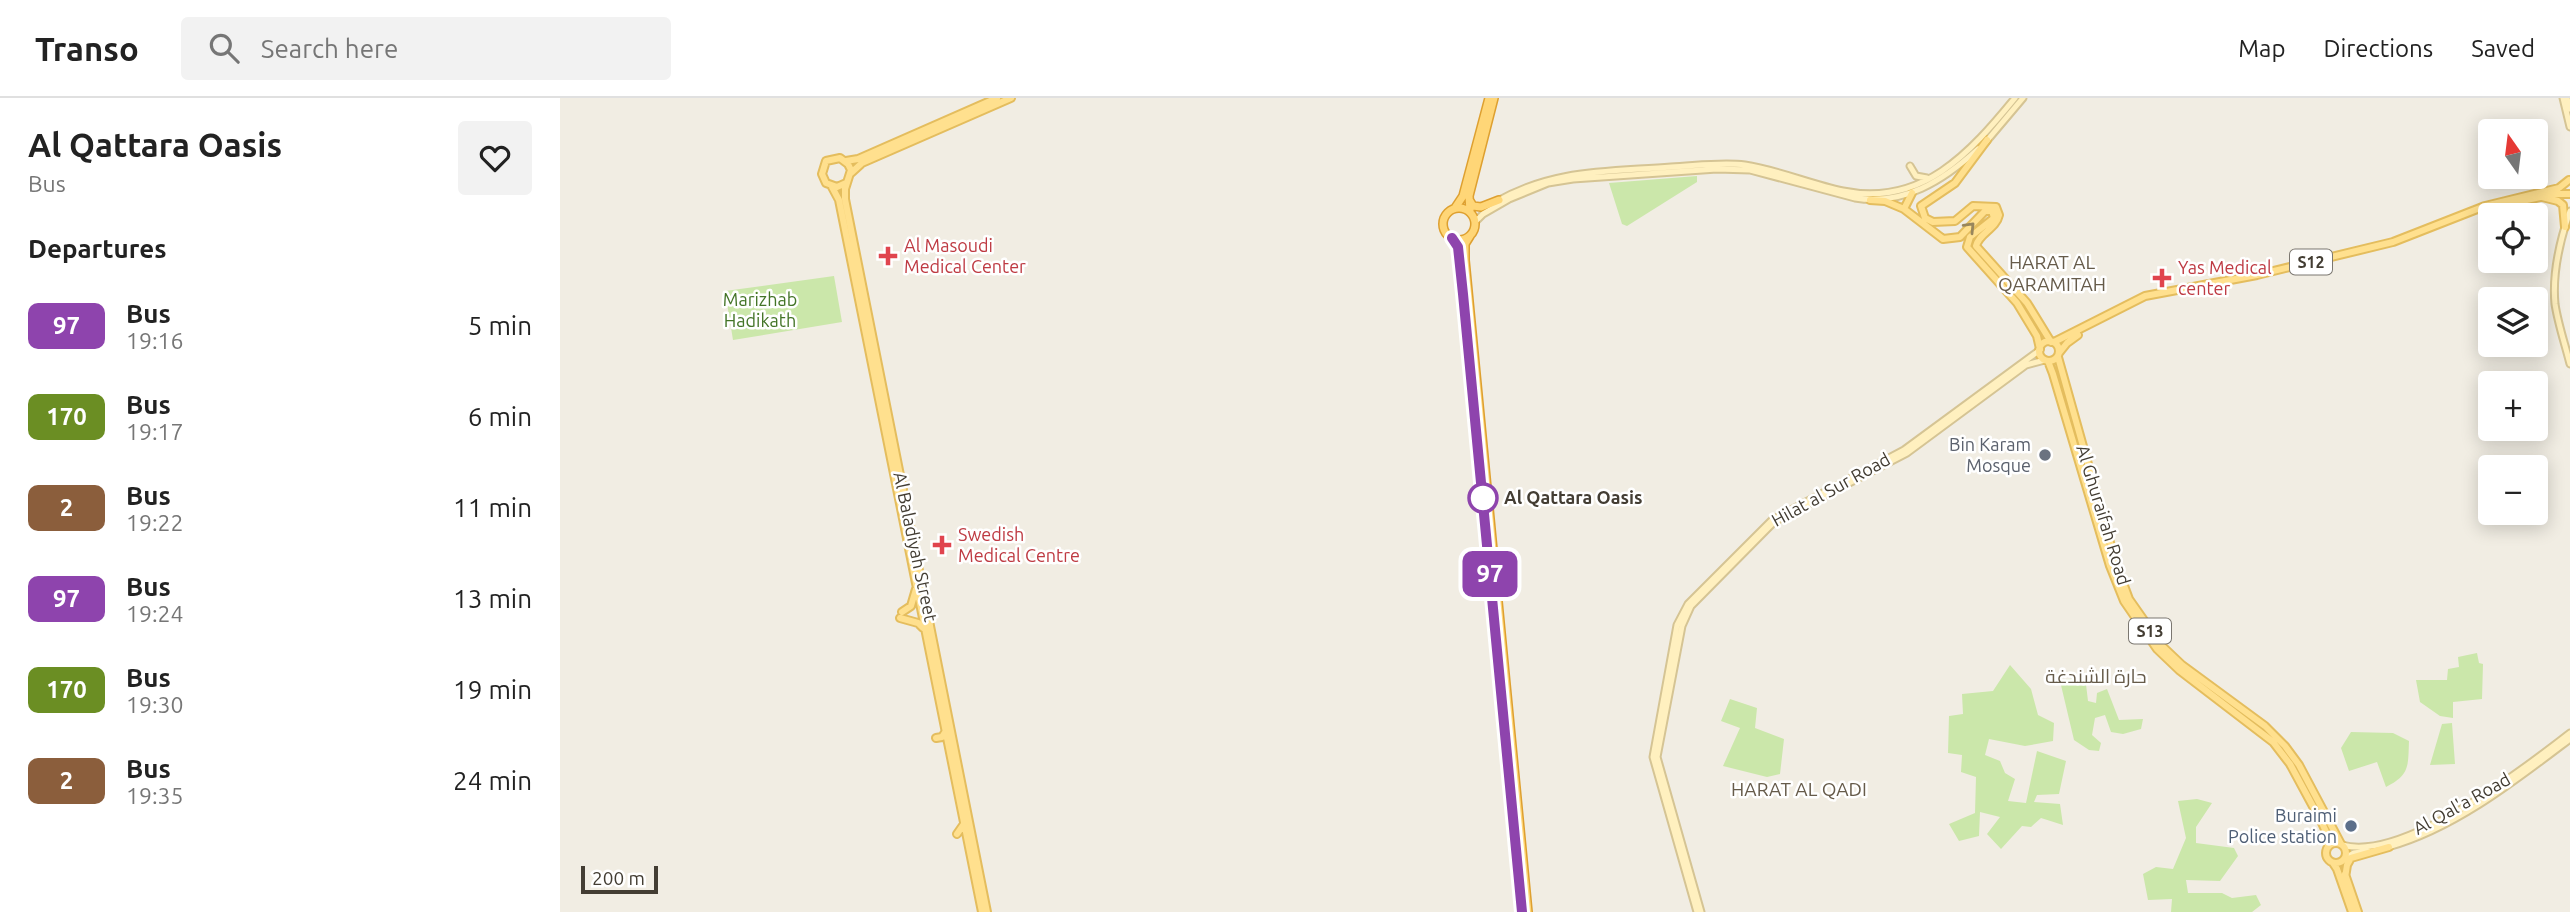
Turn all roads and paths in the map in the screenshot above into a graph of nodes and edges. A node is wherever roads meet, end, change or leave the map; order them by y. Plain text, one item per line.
1 (997, 98) edge
2 (1011, 98) edge
3 (1489, 98) edge
4 (1494, 98) edge
5 (2015, 98) edge
6 (2023, 98) edge
7 (2565, 98) edge
8 (2570, 109) edge
9 (2570, 128) edge
10 (1987, 140) junction
11 (846, 161) junction
12 (1910, 166) dead end
13 (851, 173) junction
14 (1937, 176) junction
15 (2570, 179) edge
16 (846, 183) junction
17 (830, 186) junction
18 (1914, 189) junction
19 (2570, 194) edge
20 (1469, 196) junction
21 (2540, 197) junction
22 (1499, 200) junction
23 (1870, 200) junction
24 (1454, 208) junction
25 (1904, 209) junction
26 (1470, 211) junction
27 (2570, 211) edge
28 (1918, 214) junction
29 (1475, 222) junction
30 (2568, 224) edge
31 (1470, 236) junction
32 (1452, 238) junction
33 (1988, 266) junction
34 (2052, 342) junction
35 (2570, 349) edge
36 (2040, 350) junction
37 (2059, 354) junction
38 (2046, 360) junction
39 (2570, 364) edge
40 (915, 578) junction
41 (916, 587) junction
42 (927, 604) junction
43 (926, 632) junction
44 (2214, 697) junction
45 (2238, 706) junction
46 (946, 731) junction
47 (2570, 736) edge
48 (936, 738) dead end
49 (964, 824) junction
50 (957, 834) dead end
51 (2342, 845) junction
52 (2328, 847) junction
53 (2389, 847) junction
54 (2344, 859) junction
55 (2332, 862) junction
56 (2345, 878) junction
57 (982, 912) edge
58 (988, 912) edge
59 (1522, 912) edge
60 (1528, 912) edge
61 (1699, 912) edge
62 (2352, 912) edge
63 (2358, 912) edge

1 - 11 main road
2 - 13 main road
3 - 24 highway
4 - 20 highway
5 - 14 main road
6 - 10 main road
7 - 8 main road
7 - 9 main road
10 - 18 main road
10 - 28 main road
11 - 13 main road
11 - 17 main road
12 - 14 main road
13 - 16 main road
14 - 18 main road
15 - 19 main road, S12
15 - 34 main road, S12
16 - 17 main road
16 - 42 main road, Al Baladiyah Street
17 - 40 main road, Al Baladiyah Street
18 - 22 main road
18 - 23 main road
18 - 25 main road
19 - 21 main road, S12
20 - 22 highway
20 - 26 highway
21 - 30 main road
21 - 37 main road, S12
22 - 26 main road
23 - 25 main road
23 - 29 main road
24 - 26 highway
24 - 32 highway
25 - 28 main road
26 - 29 highway
27 - 30 main road
28 - 33 main road
28 -> 33 main road
29 - 31 highway
30 - 35 main road
30 - 39 main road
31 - 32 highway
31 - 60 highway
32 - 59 highway
33 - 34 main road
33 - 36 main road
34 - 36 main road, S12
34 - 37 main road, Al Ghuraifah Road
36 - 38 main road, Al Ghuraifah Road
36 - 61 main road, Hilat al Sur Road
37 - 38 main road, S12
37 - 45 main road, Al Ghuraifah Road / S13
38 - 44 main road, Al Ghuraifah Road / S13
38 - 61 main road, Hilat al Sur Road
40 - 41 main road, Al Baladiyah Street
40 - 42 main road
41 - 43 main road, Al Baladiyah Street
41 - 43 main road
42 - 58 main road, Al Baladiyah Street
43 - 46 main road, Al Baladiyah Street
44 - 45 main road
44 - 52 main road, Al Ghuraifah Road / S13
45 - 51 main road, Al Ghuraifah Road / S13
46 - 48 main road
46 - 49 main road, Al Baladiyah Street
47 - 51 main road, Al Qal'a Road
47 - 53 main road, Al Qal'a Road
49 - 50 main road
49 - 57 main road, Al Baladiyah Street
51 - 52 main road
51 - 54 main road, S13
52 - 55 main road, S13
53 - 54 main road, Al Qal'a Road
53 - 56 main road
54 - 55 main road
54 - 56 main road, S13
55 - 62 main road, S13
56 - 63 main road, S13

